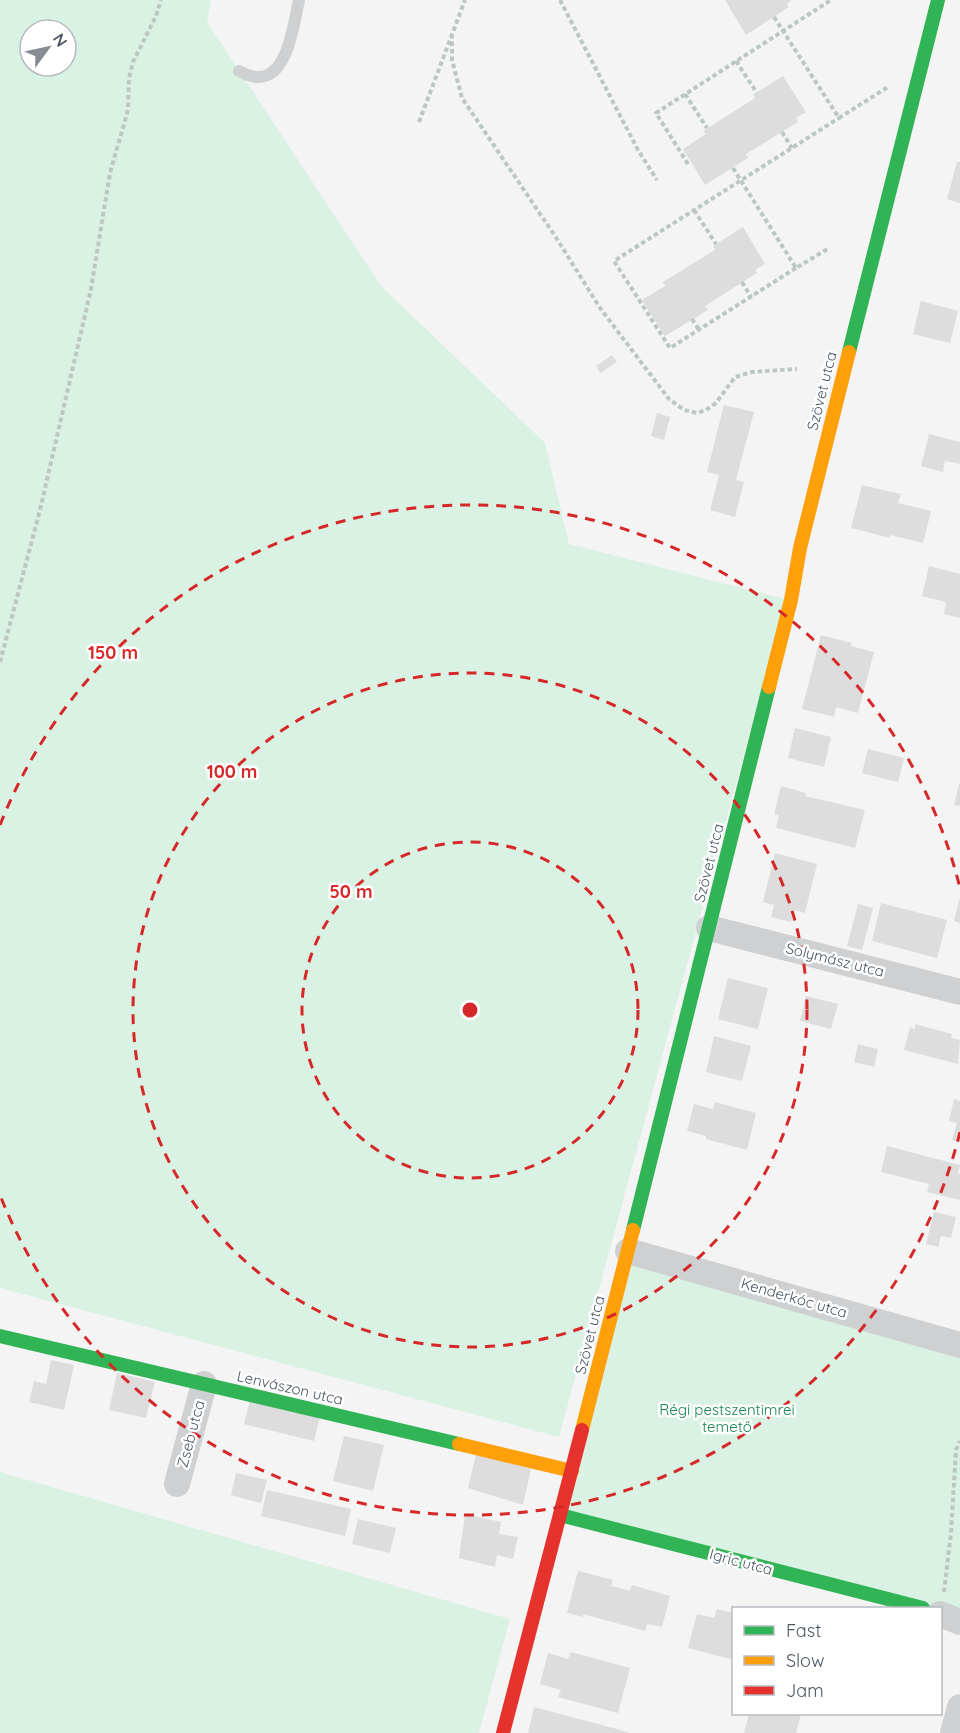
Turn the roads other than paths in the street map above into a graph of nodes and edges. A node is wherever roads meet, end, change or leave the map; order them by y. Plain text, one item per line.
1 (299, 0) edge
2 (938, 0) edge
3 (239, 71) dead end
4 (709, 928) junction
5 (960, 992) edge
6 (628, 1251) junction
7 (0, 1336) edge
8 (960, 1345) edge
9 (204, 1384) junction
10 (572, 1471) junction
11 (177, 1484) dead end
12 (560, 1515) junction
13 (918, 1607) edge
14 (942, 1608) edge
15 (960, 1622) edge
16 (960, 1707) edge
17 (503, 1733) edge
18 (953, 1733) edge

1 - 3 lane
2 - 4 street, Szövet utca
4 - 5 street, Solymász utca
4 - 6 street, Szövet utca
6 - 8 street, Kenderkóc utca
6 - 10 street, Szövet utca
7 - 9 street, Lenvászon utca
9 - 10 street, Lenvászon utca
9 - 11 street, Zseb utca
10 - 12 street, Szövet utca
12 - 13 street, Igric utca
12 - 17 street, Szövet utca
14 - 15 street
16 - 18 street

